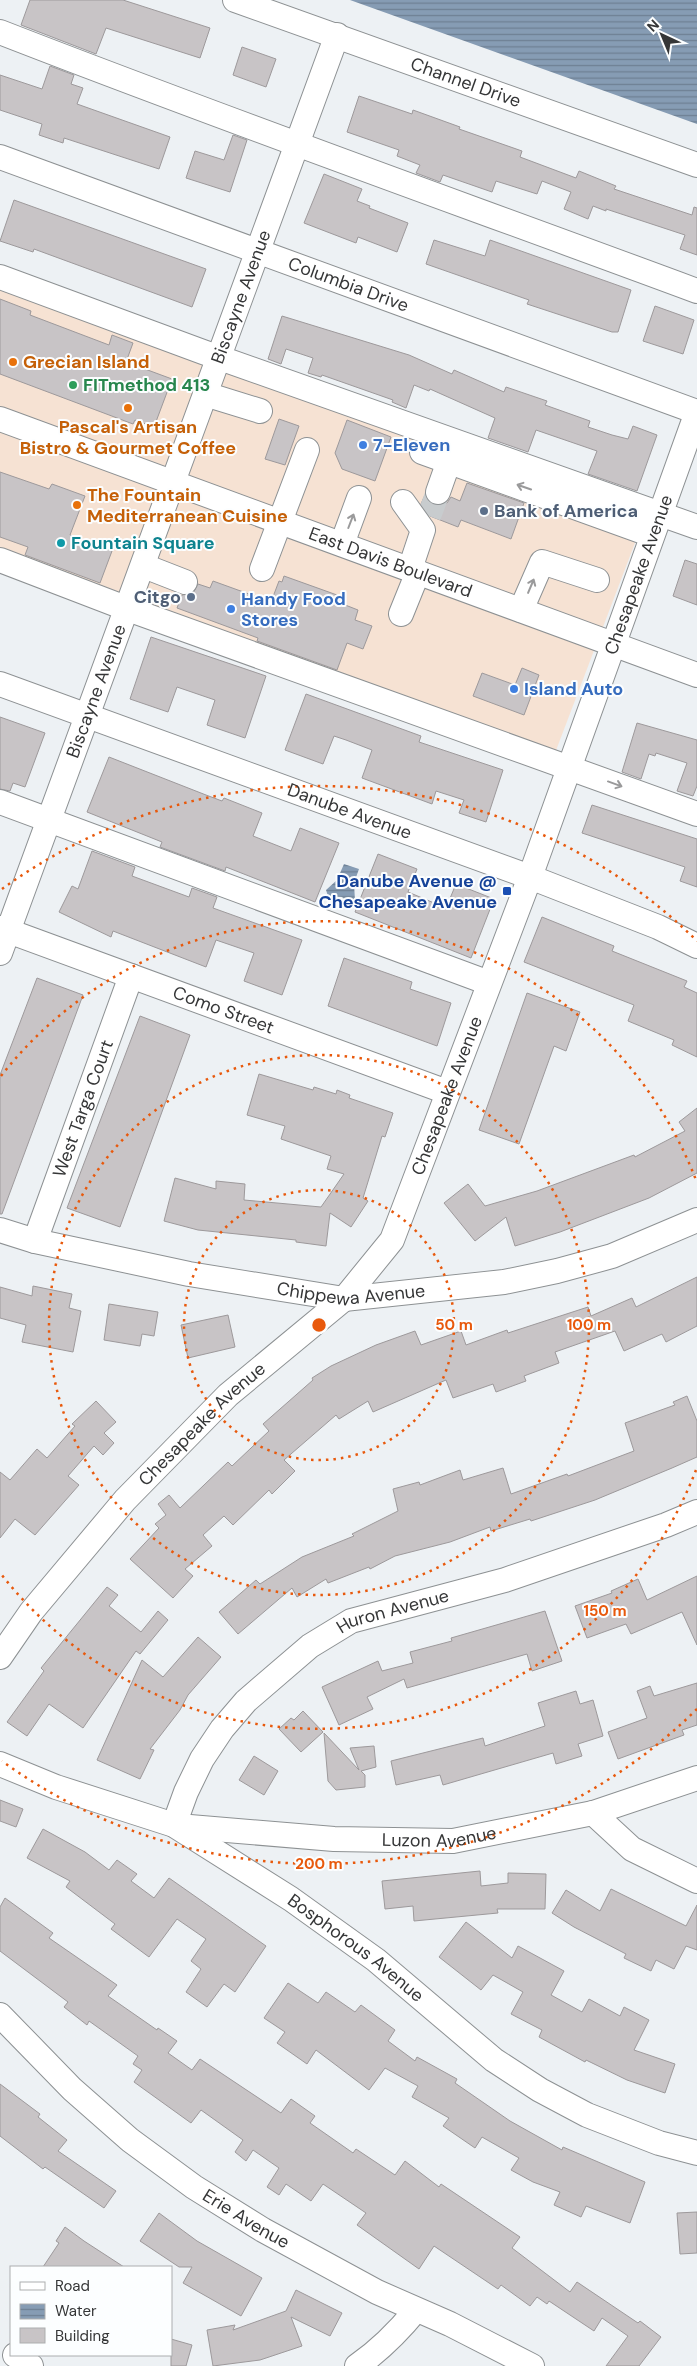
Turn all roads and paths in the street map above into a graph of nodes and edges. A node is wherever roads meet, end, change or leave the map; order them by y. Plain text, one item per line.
1 (235, 0) edge
2 (0, 32) edge
3 (337, 35) junction
4 (297, 142) junction
5 (0, 157) edge
6 (697, 165) edge
7 (257, 251) junction
8 (0, 277) edge
9 (697, 291) edge
10 (218, 358) junction
11 (205, 394) junction
12 (260, 411) dead end
13 (697, 412) edge
14 (0, 419) edge
15 (307, 450) dead end
16 (422, 452) dead end
17 (449, 461) junction
18 (174, 483) junction
19 (438, 492) tunnel mouth
20 (359, 498) dead end
21 (404, 502) dead end
22 (660, 512) junction
23 (280, 521) junction
24 (697, 526) edge
25 (652, 535) junction
26 (342, 544) junction
27 (0, 560) edge
28 (144, 566) junction
29 (262, 569) dead end
30 (414, 570) junction
31 (597, 580) dead end
32 (184, 582) dead end
33 (128, 609) junction
34 (521, 610) junction
35 (401, 614) dead end
36 (612, 644) junction
37 (697, 675) edge
38 (0, 684) edge
39 (88, 715) junction
40 (569, 768) junction
41 (0, 802) edge
42 (697, 814) edge
43 (50, 820) junction
44 (530, 877) junction
45 (4, 929) edge
46 (697, 946) edge
47 (0, 953) edge
48 (131, 976) junction
49 (489, 983) junction
50 (447, 1092) junction
51 (697, 1220) edge
52 (0, 1230) edge
53 (35, 1241) junction
54 (344, 1299) junction
55 (697, 1512) edge
56 (0, 1657) edge
57 (0, 1764) edge
58 (697, 1778) edge
59 (592, 1813) junction
60 (174, 1825) junction
61 (697, 1881) edge
62 (0, 2015) edge
63 (697, 2153) edge
64 (416, 2310) junction
65 (0, 2344) edge
66 (10, 2352) edge
67 (357, 2366) edge
68 (532, 2366) edge

1 - 3 street, Channel Drive
2 - 4 street
3 - 4 street, Biscayne Avenue
3 - 6 street, Channel Drive
4 - 7 street, Biscayne Avenue
4 - 9 street
5 - 7 street, Columbia Drive
7 - 10 street, Biscayne Avenue
7 - 13 street, Columbia Drive
8 - 10 street
10 - 11 street, Biscayne Avenue
10 - 22 street
11 - 12 street
11 - 18 street, Biscayne Avenue
13 - 22 street, Chesapeake Avenue
14 - 18 street, East Davis Boulevard
15 - 23 street
16 - 17 street
17 - 19 street
25 -> 17 street
18 - 23 street, East Davis Boulevard
18 - 28 street, Biscayne Avenue
26 -> 20 street
21 - 30 street
22 - 24 street
22 - 25 street, Chesapeake Avenue
23 - 26 street, East Davis Boulevard
23 - 29 street
25 - 36 street, Chesapeake Avenue
26 - 30 street, East Davis Boulevard
27 - 33 street
28 - 32 street
28 - 33 street, Biscayne Avenue
30 - 34 street, East Davis Boulevard
30 - 35 street
34 -> 31 street
33 - 39 street, Biscayne Avenue
33 - 40 street
34 - 36 street, East Davis Boulevard
36 - 37 street, East Davis Boulevard
36 - 40 street, Chesapeake Avenue
38 - 39 street, Danube Avenue
39 - 43 street, Biscayne Avenue
39 - 44 street, Danube Avenue
40 -> 42 street
40 - 44 street, Chesapeake Avenue
41 - 43 street
43 - 45 street, Biscayne Avenue
43 - 49 street
44 - 46 street, Danube Avenue
44 - 49 street, Chesapeake Avenue
45 - 47 street, Biscayne Avenue
45 - 48 street, Como Street
48 - 50 street, Como Street
48 - 53 street, West Targa Court
49 - 50 street, Chesapeake Avenue
50 - 54 street, Chesapeake Avenue
51 - 54 street, Chippewa Avenue
52 - 53 street, Chippewa Avenue
53 - 54 street, Chippewa Avenue
54 - 56 street, Chesapeake Avenue
55 - 60 street, Huron Avenue
57 - 60 street, Bosphorous Avenue
58 - 59 street, Luzon Avenue
59 - 60 street, Luzon Avenue
59 - 61 street
60 - 63 street, Bosphorous Avenue
62 - 64 street, Erie Avenue
64 - 67 street
64 - 68 street, Erie Avenue
65 - 66 street

